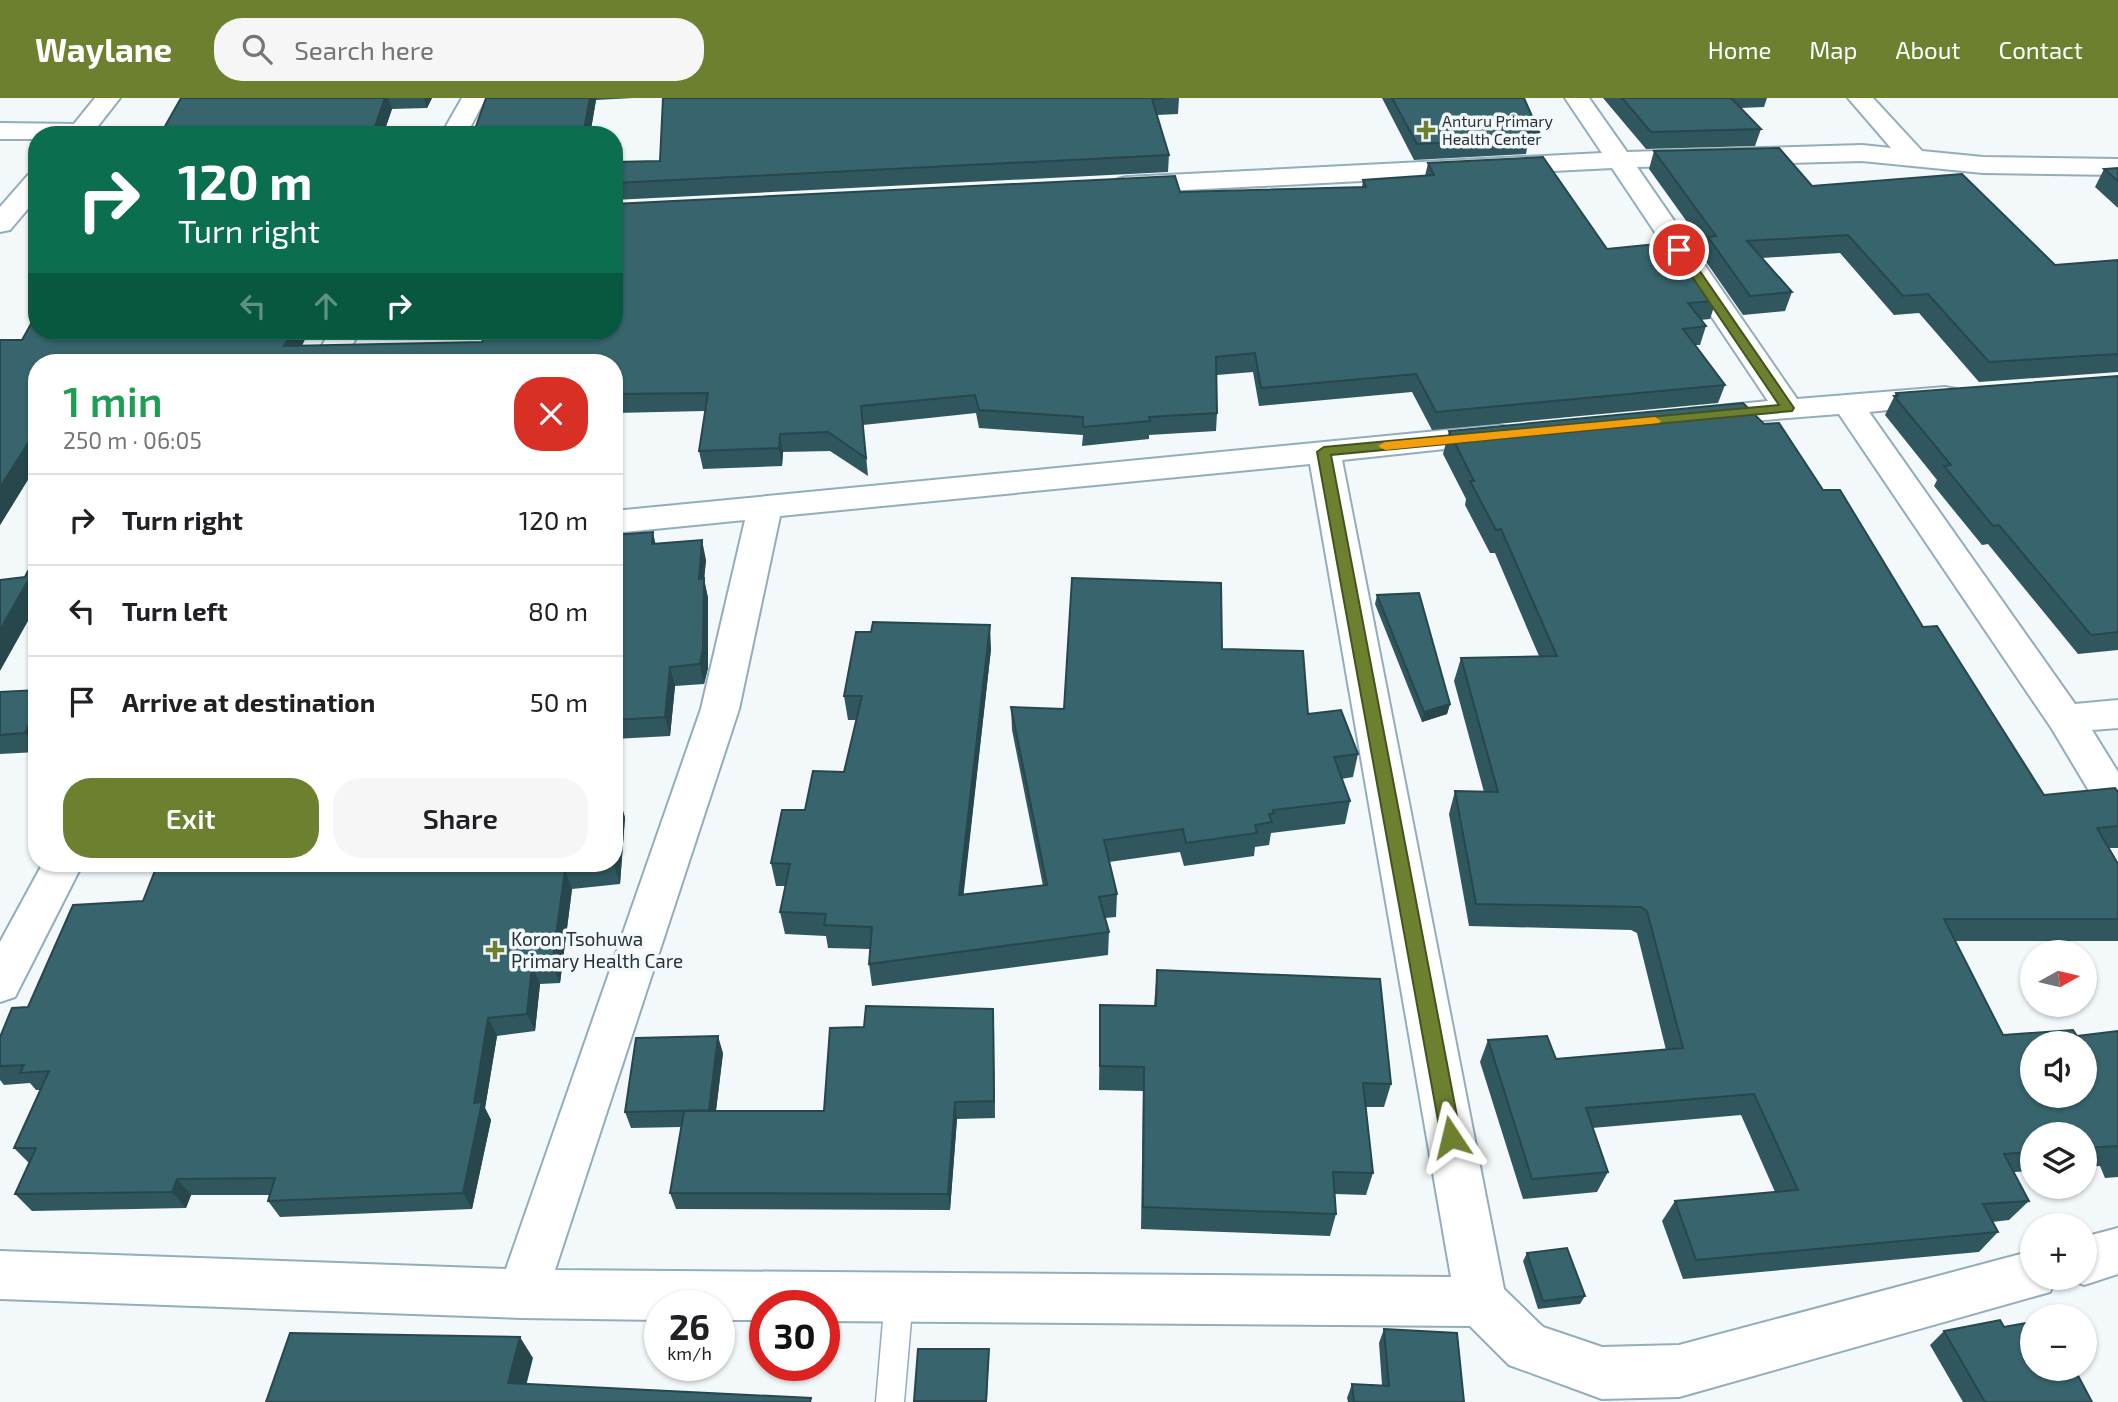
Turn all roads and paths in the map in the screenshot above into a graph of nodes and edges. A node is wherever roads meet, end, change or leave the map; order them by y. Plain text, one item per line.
1 (108, 98) edge
2 (474, 98) edge
3 (1577, 98) edge
4 (1860, 98) edge
5 (85, 126) edge
6 (458, 126) edge
7 (0, 131) edge
8 (28, 132) edge
9 (1913, 157) junction
10 (1618, 160) junction
11 (2118, 167) edge
12 (1102, 186) edge
13 (28, 191) edge
14 (0, 224) edge
15 (1969, 394) edge
16 (1847, 403) junction
17 (1788, 408) junction
18 (1665, 420) edge
19 (1528, 432) edge
20 (1324, 452) junction
21 (765, 507) junction
22 (623, 521) edge
23 (2118, 714) edge
24 (2065, 719) junction
25 (2118, 805) edge
26 (58, 872) edge
27 (0, 984) edge
28 (2118, 1251) edge
29 (2097, 1257) edge
30 (0, 1275) edge
31 (2020, 1278) edge
32 (523, 1294) junction
33 (899, 1297) junction
34 (1482, 1302) junction
35 (890, 1402) edge

1 - 5 street
2 - 6 street
3 - 10 street
4 - 9 street
7 - 8 street
9 - 10 street
9 - 11 street
10 - 12 street
10 - 17 street
13 - 14 street
15 - 16 street
16 - 17 street
16 - 24 street
17 - 18 street
19 - 20 street
20 - 21 street
20 - 34 street
21 - 22 street
21 - 32 street
23 - 24 street
24 - 25 street
26 - 27 street
28 - 29 street
30 - 32 street
31 - 34 street
32 - 33 street
33 - 34 street
33 - 35 lane

